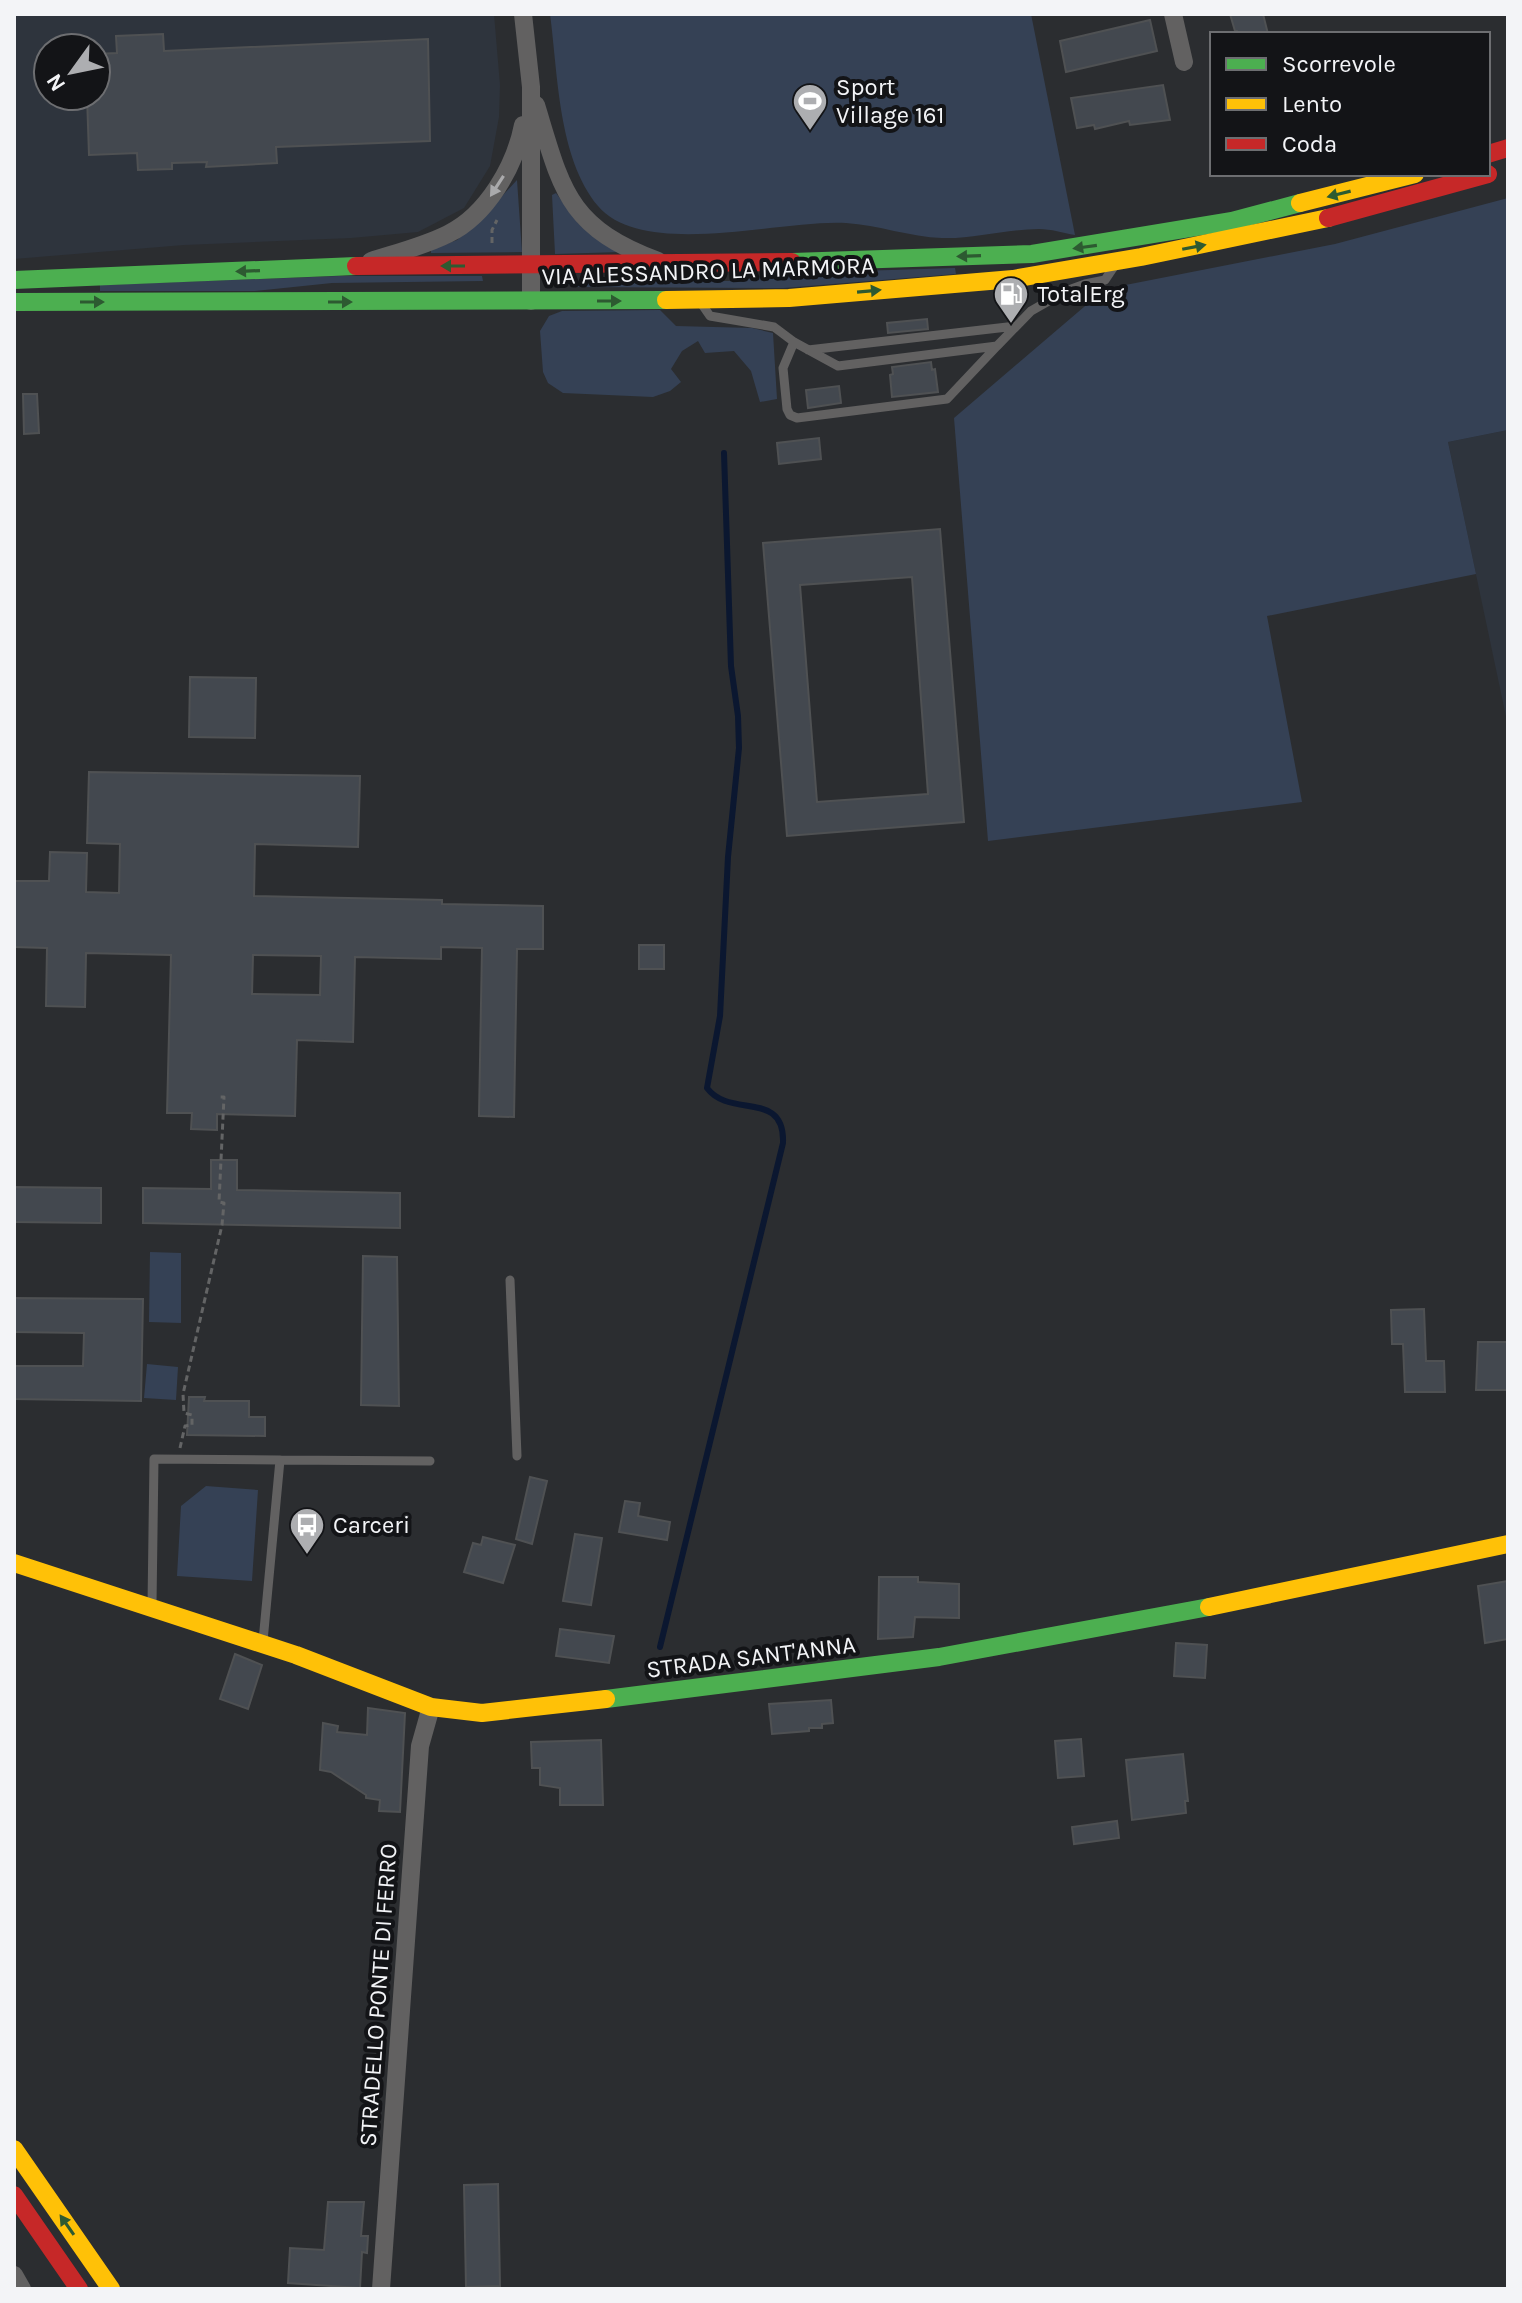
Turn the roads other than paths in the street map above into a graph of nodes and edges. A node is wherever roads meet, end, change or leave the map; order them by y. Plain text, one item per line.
1 (523, 14) edge
2 (1173, 14) edge
3 (1184, 62) dead end
4 (531, 87) junction
5 (1407, 176) edge
6 (1481, 176) edge
7 (1117, 261) junction
8 (665, 263) junction
9 (354, 266) junction
10 (531, 266) junction
11 (14, 280) edge
12 (699, 300) junction
13 (531, 301) junction
14 (14, 302) edge
15 (1016, 326) junction
16 (794, 342) junction
17 (997, 346) junction
18 (808, 350) junction
19 (510, 1280) dead end
20 (517, 1456) dead end
21 (280, 1460) junction
22 (430, 1461) dead end
23 (1508, 1544) edge
24 (14, 1563) edge
25 (152, 1608) junction
26 (263, 1645) junction
27 (431, 1707) junction
28 (14, 2149) edge
29 (14, 2195) edge
30 (14, 2275) edge
31 (22, 2289) edge
32 (79, 2289) edge
33 (111, 2289) edge
34 (381, 2289) edge

1 - 4 street
2 - 3 street
4 - 8 street
4 -> 9 street
4 - 10 street
5 -> 8 main road, VIA ALESSANDRO LA MARMORA
7 -> 6 main road, VIA ALESSANDRO LA MARMORA
12 -> 7 main road, VIA ALESSANDRO LA MARMORA
7 - 15 lane
8 - 10 main road, VIA ALESSANDRO LA MARMORA
10 -> 9 main road, VIA ALESSANDRO LA MARMORA
9 -> 11 main road, VIA ALESSANDRO LA MARMORA
10 - 13 street
13 -> 12 main road, VIA ALESSANDRO LA MARMORA
12 - 16 lane
14 -> 13 main road, VIA ALESSANDRO LA MARMORA
15 - 17 lane
15 - 18 lane
16 - 17 lane
16 - 18 lane
17 - 18 lane
19 - 20 lane
21 - 22 lane
21 - 25 lane
21 - 26 lane
23 - 27 main road, STRADA SANT'ANNA
24 - 25 main road, STRADA SANT'ANNA
25 - 26 main road, STRADA SANT'ANNA
26 - 27 main road, STRADA SANT'ANNA
27 - 34 street, STRADELLO PONTE DI FERRO
33 -> 28 main road
29 - 32 main road
30 - 31 street

